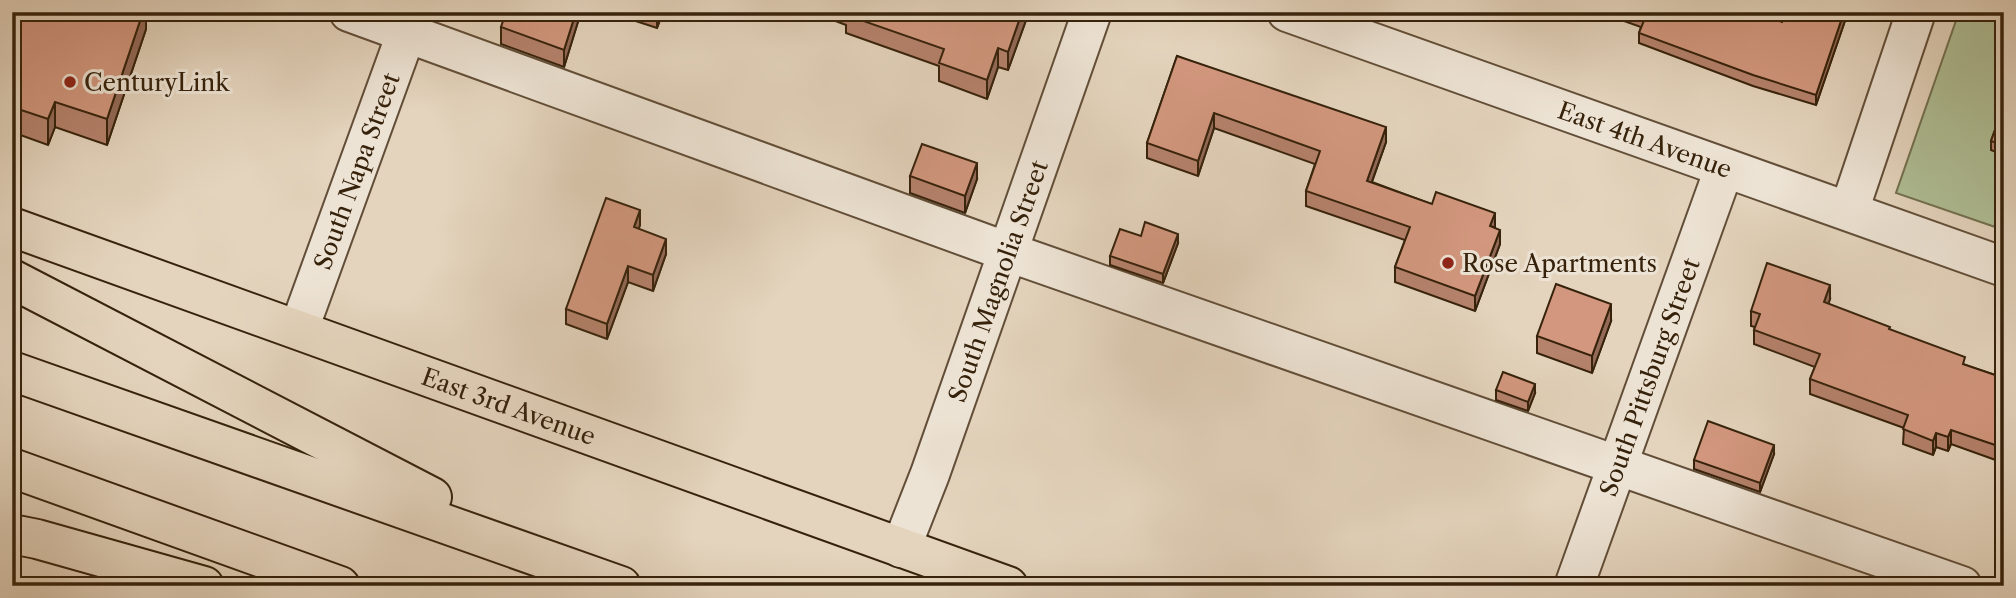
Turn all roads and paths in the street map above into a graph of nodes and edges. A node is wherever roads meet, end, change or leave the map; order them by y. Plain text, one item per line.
1 (349, 12) edge
2 (1091, 12) edge
3 (1287, 12) edge
4 (1916, 12) edge
5 (410, 22) edge
6 (1724, 169) junction
7 (1849, 211) junction
8 (12, 227) edge
9 (1008, 252) junction
10 (2004, 267) edge
11 (12, 279) edge
12 (299, 330) junction
13 (12, 371) edge
14 (1618, 464) junction
15 (12, 468) edge
16 (12, 534) edge
17 (901, 548) junction
18 (552, 560) junction
19 (204, 586) edge
20 (340, 586) edge
21 (621, 586) edge
22 (1008, 586) edge
23 (1574, 586) edge
24 (1962, 586) edge

1 - 5 street
2 - 9 street, South Magnolia Street
3 - 6 street, East 4th Avenue
4 - 7 street
5 - 9 street
5 - 12 street, South Napa Street
6 - 7 street, East 4th Avenue
6 - 14 street, South Pittsburg Street
7 - 10 street, East 4th Avenue
8 - 12 main road, East 3rd Avenue
9 - 14 street
9 - 17 street, South Magnolia Street
11 - 18 main road
12 - 17 main road, East 3rd Avenue
13 - 18 main road
14 - 23 street, South Pittsburg Street
14 - 24 street
15 - 20 main road
16 - 19 main road
17 - 22 main road, East 3rd Avenue
18 - 21 main road

